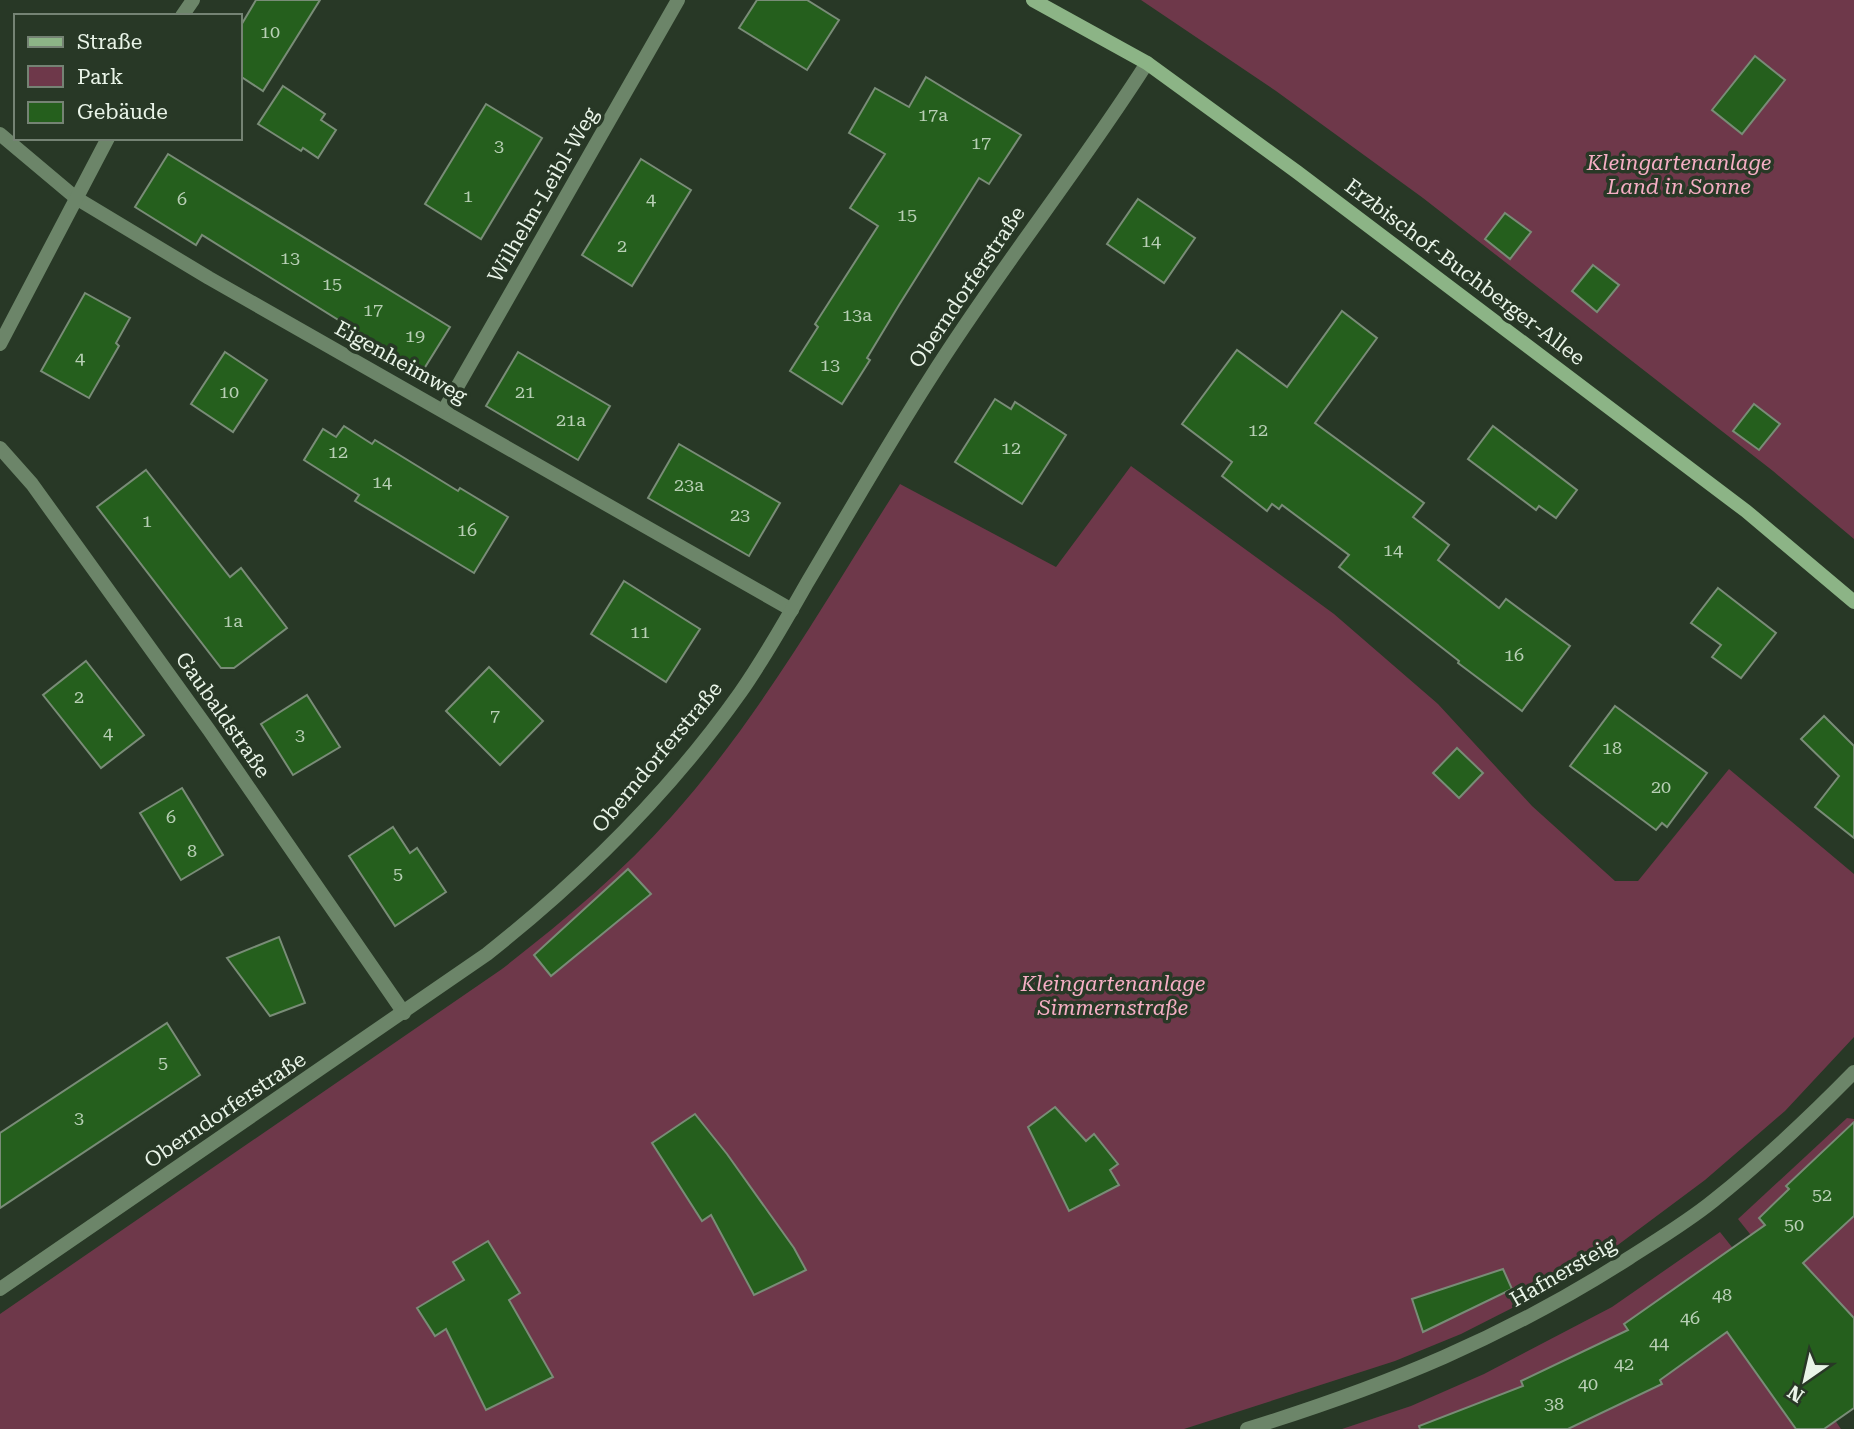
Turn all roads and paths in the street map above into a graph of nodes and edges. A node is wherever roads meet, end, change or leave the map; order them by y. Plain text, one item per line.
1 (678, 0) edge
2 (1033, 0) edge
3 (1147, 63) junction
4 (0, 134) edge
5 (107, 140) edge
6 (76, 198) junction
7 (0, 344) edge
8 (444, 410) junction
9 (0, 448) edge
10 (1854, 602) edge
11 (792, 610) junction
12 (404, 1013) junction
13 (1854, 1072) edge
14 (0, 1289) edge
15 (1247, 1429) edge

1 - 8 street, Wilhelm-Leibl-Weg
2 - 3 street, Erzbischof-Buchberger-Allee
3 - 10 street, Erzbischof-Buchberger-Allee
3 - 11 street, Oberndorferstraße
4 - 6 street, Eigenheimweg
5 - 6 street
6 - 7 street
6 - 8 street, Eigenheimweg
8 - 11 street, Eigenheimweg
9 - 12 street, Gaubaldstraße
11 - 12 street, Oberndorferstraße
12 - 14 street, Oberndorferstraße
13 - 15 street, Hafnersteig

